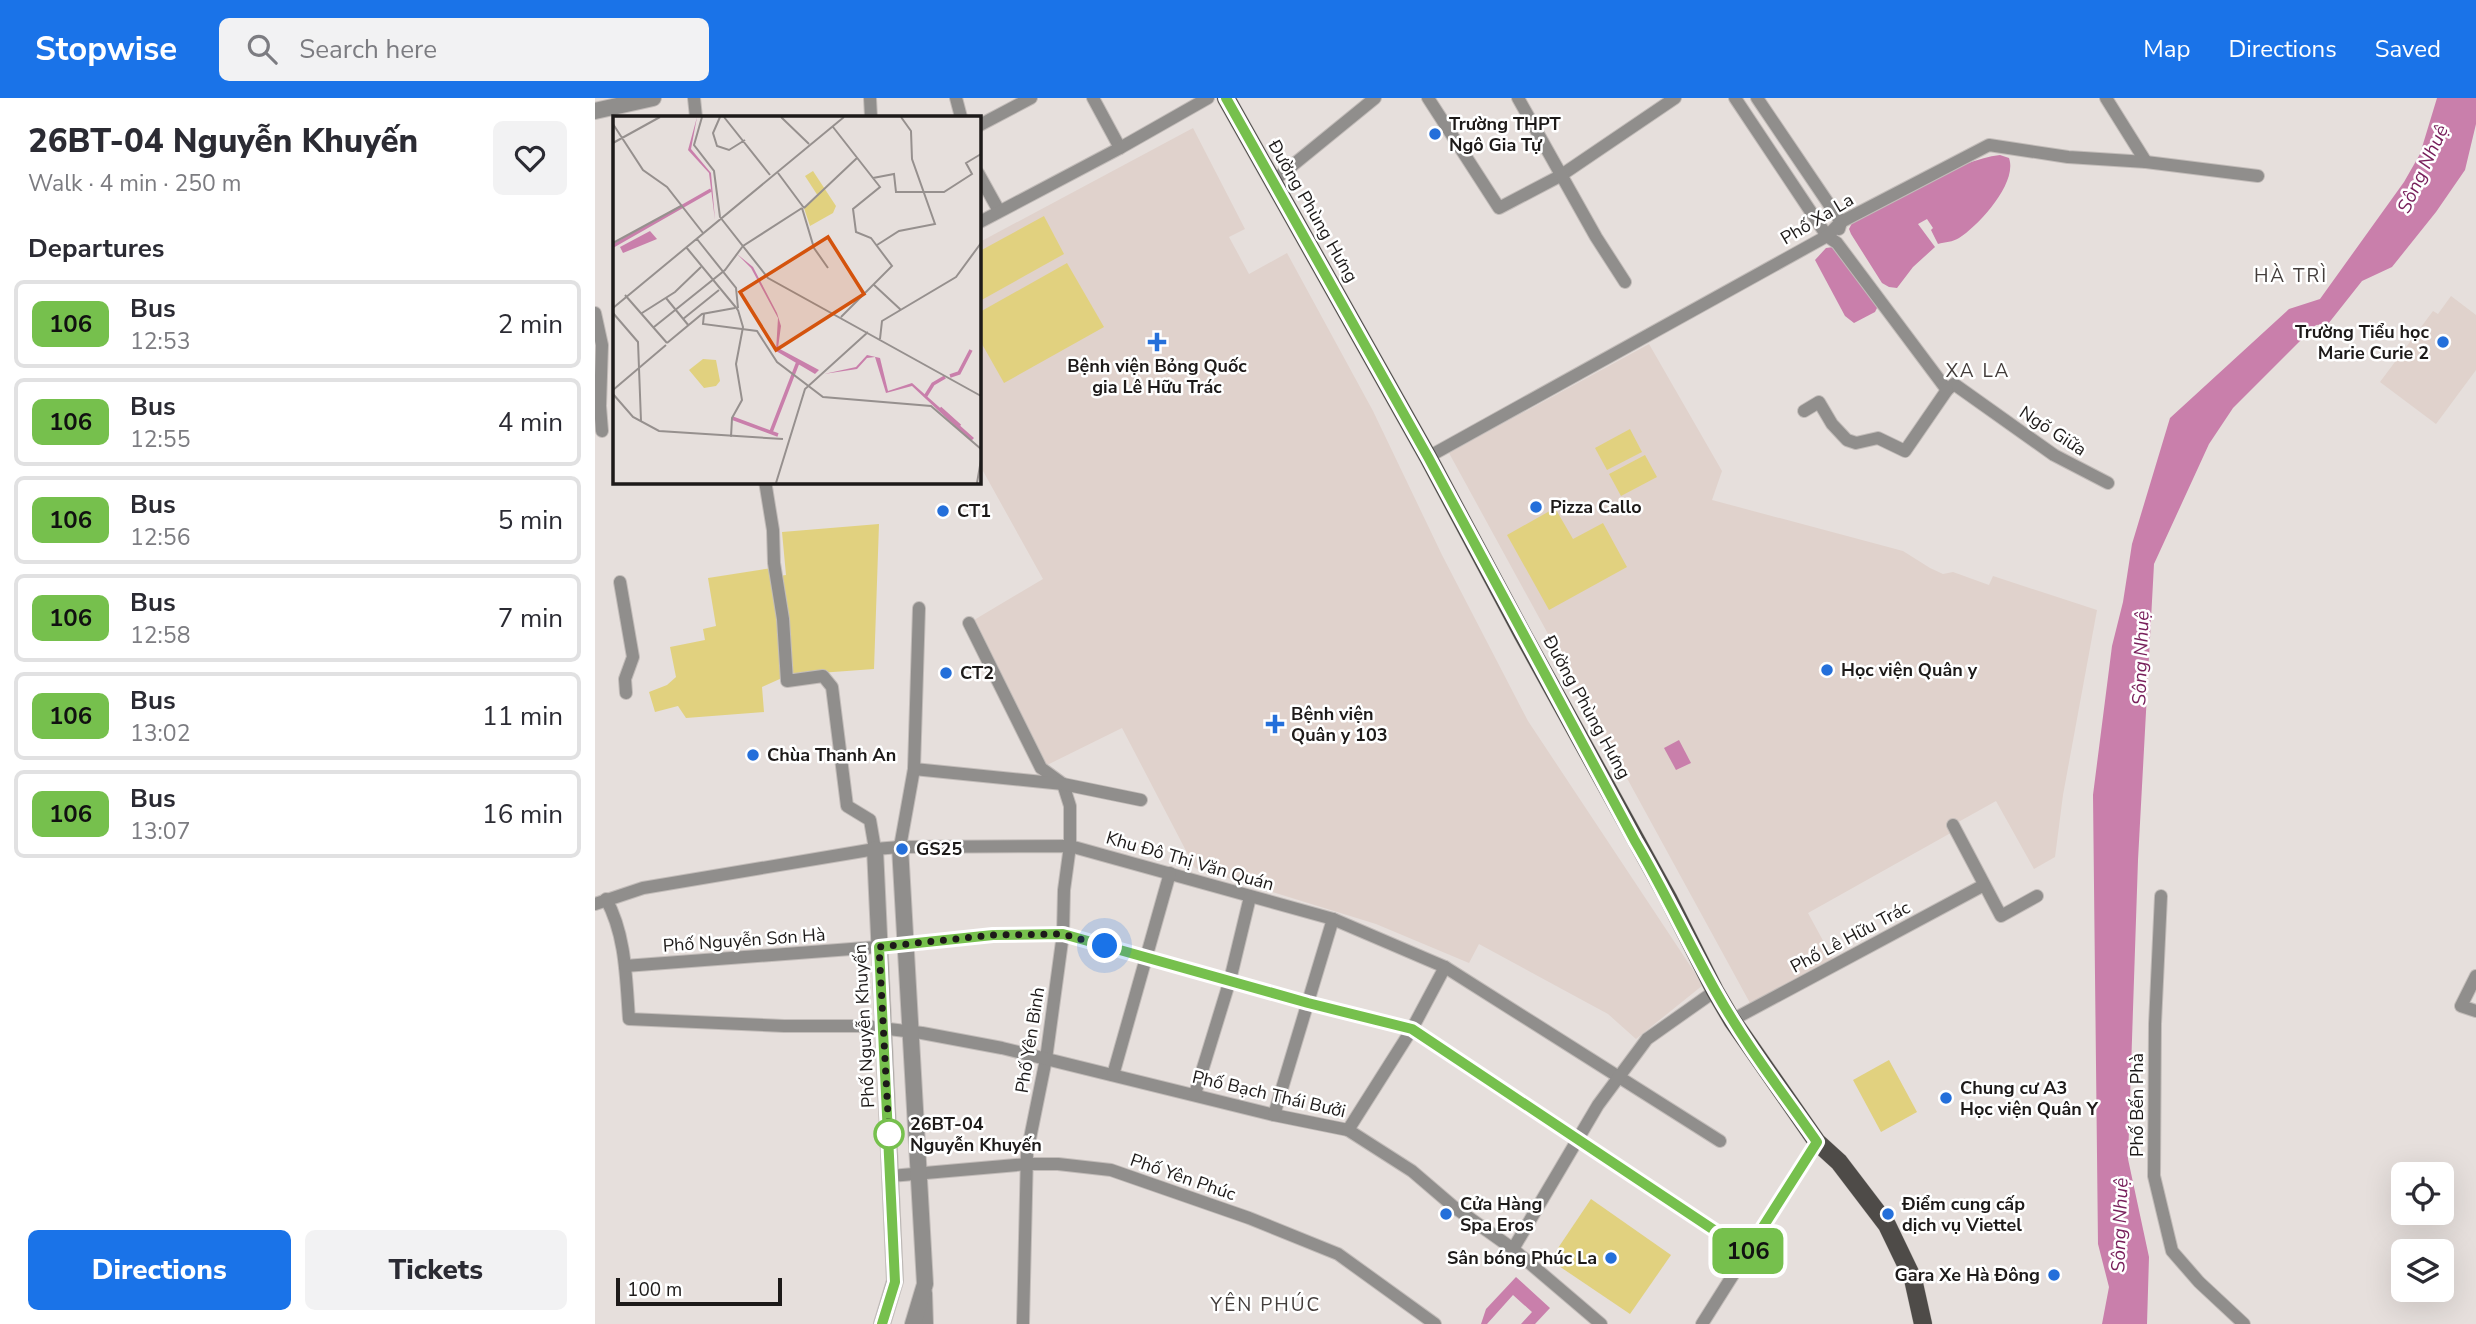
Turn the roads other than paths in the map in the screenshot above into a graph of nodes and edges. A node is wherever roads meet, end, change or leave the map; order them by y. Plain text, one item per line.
1 (653, 98) edge
2 (694, 98) edge
3 (870, 98) edge
4 (956, 98) edge
5 (1031, 98) edge
6 (1093, 98) edge
7 (1208, 98) edge
8 (1226, 98) edge
9 (1375, 98) edge
10 (1429, 98) edge
11 (1518, 98) edge
12 (1675, 98) edge
13 (1735, 98) edge
14 (1757, 98) edge
15 (2106, 98) edge
16 (595, 111) edge
17 (620, 111) edge
18 (696, 116) edge
19 (871, 116) edge
20 (961, 116) edge
21 (980, 125) edge
22 (1120, 148) junction
23 (2145, 162) junction
24 (1560, 176) junction
25 (2258, 176) dead end
26 (980, 177) edge
27 (1272, 182) junction
28 (999, 211) junction
29 (980, 222) edge
30 (1841, 222) junction
31 (1832, 239) junction
32 (1625, 282) dead end
33 (595, 313) edge
34 (1947, 390) junction
35 (1804, 411) dead end
36 (603, 431) dead end
37 (1428, 457) junction
38 (765, 483) edge
39 (2108, 483) dead end
40 (620, 582) dead end
41 (919, 608) dead end
42 (969, 624) dead end
43 (626, 693) dead end
44 (914, 769) junction
45 (1063, 784) junction
46 (1141, 800) dead end
47 (1954, 825) dead end
48 (1070, 846) junction
49 (900, 847) junction
50 (875, 849) junction
51 (1170, 873) junction
52 (1984, 885) junction
53 (2037, 896) dead end
54 (2161, 896) dead end
55 (1250, 897) junction
56 (601, 901) edge
57 (1333, 919) junction
58 (1063, 934) junction
59 (904, 945) junction
60 (879, 947) junction
61 (1146, 958) junction
62 (625, 967) junction
63 (1445, 967) junction
64 (2476, 976) edge
65 (1230, 980) junction
66 (1715, 991) junction
67 (1308, 1003) junction
68 (2476, 1011) edge
69 (1733, 1020) junction
70 (1412, 1029) junction
71 (884, 1030) junction
72 (912, 1032) junction
73 (1046, 1059) junction
74 (1114, 1075) junction
75 (1618, 1078) junction
76 (1195, 1094) junction
77 (1274, 1115) junction
78 (1348, 1130) junction
79 (1579, 1139) junction
80 (1720, 1141) dead end
81 (1817, 1142) junction
82 (1028, 1164) junction
83 (918, 1173) junction
84 (891, 1176) junction
85 (1513, 1249) junction
86 (1747, 1252) junction
87 (925, 1284) junction
88 (882, 1324) edge
89 (912, 1324) edge
90 (927, 1324) edge
91 (1023, 1324) edge
92 (1435, 1324) edge
93 (1601, 1324) edge
94 (1702, 1324) edge
95 (1923, 1324) edge
96 (2244, 1324) edge

1 - 17 street
2 - 18 street
3 - 19 street
4 - 20 street
5 - 21 street
6 - 22 street
7 - 22 street
8 - 27 main road, Đường Phùng Hưng
9 - 27 street
10 - 24 street
11 - 24 street
12 - 24 street
13 - 31 street
14 - 30 street
15 - 23 street
16 - 17 street
22 - 28 street
23 - 25 street, Phố Xa La
23 - 30 street, Phố Xa La
24 - 32 street
26 - 28 street
27 - 37 main road, Đường Phùng Hưng
28 - 29 street
30 - 31 street
31 - 34 street
31 - 37 street, Phố Xa La
33 - 36 street
34 - 35 street
34 - 39 street, Ngõ Giữa
37 - 66 main road, Đường Phùng Hưng
38 - 50 street
40 - 43 street
41 - 44 street
42 - 45 street
44 - 45 street
44 - 49 street
45 - 46 street
45 - 48 street, Phố Yên Bình
47 - 52 street
48 - 49 street, Khu Đô Thị Văn Quán
48 - 51 street, Khu Đô Thị Văn Quán
48 - 58 street, Phố Yên Bình
49 - 50 street, Khu Đô Thị Văn Quán
49 - 59 street
50 - 56 street, Khu Đô Thị Văn Quán
50 - 60 street, Phố Nguyễn Khuyến
51 - 55 street, Khu Đô Thị Văn Quán
51 - 61 street
52 - 53 street
52 - 69 street, Phố Lê Hữu Trác
54 - 96 street, Phố Bến Phà
55 - 57 street, Khu Đô Thị Văn Quán
55 - 65 street
56 - 62 street
57 - 63 street, Khu Đô Thị Văn Quán
57 - 67 street
58 - 59 street, Phố Nguyễn Sơn Hà
58 - 61 street, Phố Nguyễn Sơn Hà
58 - 73 street, Phố Yên Bình
59 - 60 street, Phố Nguyễn Sơn Hà
59 - 72 street
60 - 62 street, Phố Nguyễn Sơn Hà
60 - 71 street, Phố Nguyễn Khuyến
61 - 65 street, Phố Nguyễn Sơn Hà
61 - 74 street
62 - 71 street, Phố Bạch Thái Bưởi
63 - 70 street
63 - 75 street, Khu Đô Thị Văn Quán
64 - 68 street
65 - 67 street, Phố Nguyễn Sơn Hà
65 - 76 street
66 - 69 main road, Đường Phùng Hưng
66 - 75 street
67 - 70 street, Phố Nguyễn Sơn Hà
67 - 77 street
69 - 81 main road, Đường Phùng Hưng
70 - 78 street
70 - 79 street, Phố Nguyễn Sơn Hà
71 - 72 street, Phố Bạch Thái Bưởi
71 - 84 street, Phố Nguyễn Khuyến
72 - 73 street, Phố Bạch Thái Bưởi
72 - 83 street
73 - 74 street, Phố Bạch Thái Bưởi
73 - 82 street, Phố Yên Bình
74 - 76 street, Phố Bạch Thái Bưởi
75 - 79 street
75 - 80 street, Khu Đô Thị Văn Quán
76 - 77 street, Phố Bạch Thái Bưởi
77 - 78 street, Phố Bạch Thái Bưởi
78 - 85 street, Phố Bạch Thái Bưởi
79 - 85 street
79 - 86 street, Phố Nguyễn Sơn Hà
81 - 86 street
81 - 95 main road, Đường Phùng Hưng
82 - 83 street, Phố Yên Phúc
82 - 91 street, Phố Yên Bình
82 - 92 street, Phố Yên Phúc
83 - 84 street, Phố Yên Phúc
83 - 87 street
84 - 88 street, Phố Nguyễn Khuyến
85 - 93 street, Phố Bạch Thái Bưởi
86 - 94 street
87 - 89 street
87 - 90 street

